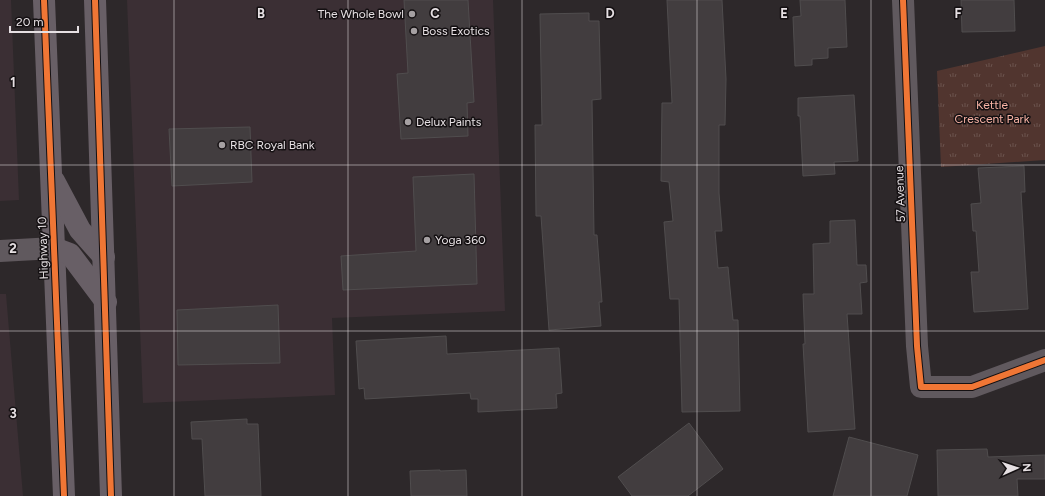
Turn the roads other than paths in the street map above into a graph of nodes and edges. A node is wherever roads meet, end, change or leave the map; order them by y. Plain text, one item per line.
1 (44, 0) edge
2 (95, 0) edge
3 (903, 0) edge
4 (51, 176) junction
5 (54, 248) junction
6 (0, 251) edge
7 (104, 256) junction
8 (106, 302) junction
9 (1045, 360) edge
10 (64, 496) edge
11 (111, 496) edge

1 - 4 highway, Highway 10
2 - 7 highway
3 - 9 street, 57 Avenue
4 - 5 highway, Highway 10
4 - 7 highway
5 - 6 street
5 - 8 highway
5 - 10 highway, Highway 10
7 - 8 highway
8 - 11 highway

